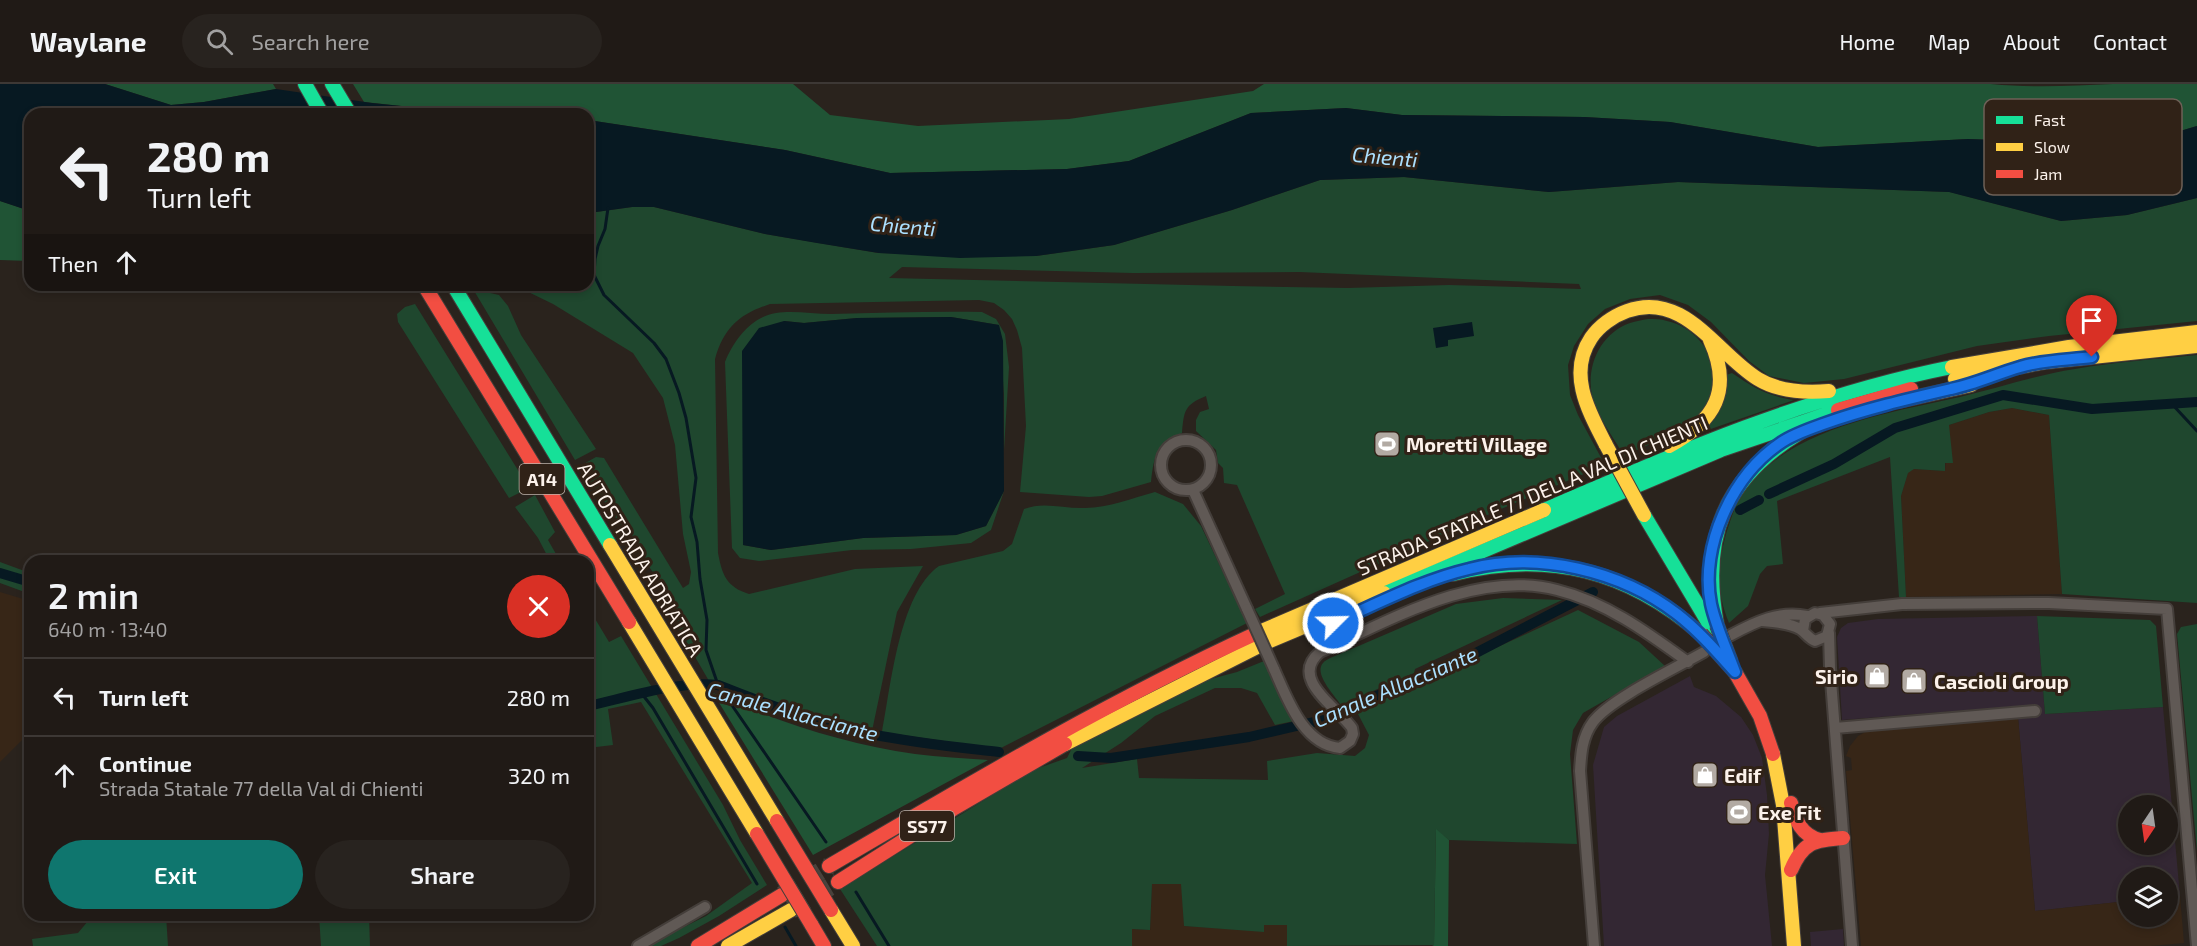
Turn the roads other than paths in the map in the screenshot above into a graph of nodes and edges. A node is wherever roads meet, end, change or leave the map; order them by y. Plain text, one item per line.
1 (305, 84) edge
2 (332, 84) edge
3 (319, 108) edge
4 (346, 108) edge
5 (428, 291) edge
6 (456, 291) edge
7 (2197, 332) edge
8 (1705, 333) junction
9 (2197, 345) edge
10 (2020, 360) junction
11 (1193, 490) junction
12 (1483, 537) junction
13 (588, 555) edge
14 (594, 564) edge
15 (1852, 609) junction
16 (1820, 613) junction
17 (1807, 616) junction
18 (1761, 621) junction
19 (1830, 628) junction
20 (1710, 629) junction
21 (1803, 631) junction
22 (1731, 635) dead end
23 (1811, 640) junction
24 (1704, 652) dead end
25 (1233, 658) junction
26 (1688, 662) junction
27 (1830, 668) junction
28 (2035, 711) dead end
29 (1834, 728) junction
30 (1773, 754) junction
31 (1778, 772) junction
32 (1844, 838) junction
33 (1820, 840) junction
34 (829, 866) tunnel mouth
35 (1789, 876) junction
36 (838, 882) tunnel mouth
37 (782, 895) tunnel mouth
38 (705, 907) dead end
39 (791, 910) tunnel mouth
40 (638, 946) edge
41 (698, 946) edge
42 (728, 946) edge
43 (824, 946) edge
44 (853, 946) edge
45 (1594, 946) edge
46 (1784, 946) edge
47 (1794, 946) edge
48 (1852, 946) edge
49 (2197, 946) edge

1 - 3 main road
2 - 4 main road
5 - 13 main road, A14, bridge
6 - 44 main road, AUTOSTRADA ADRIATICA / A14, bridge
7 - 10 main road, STRADA STATALE 77 DELLA VAL DI CHIENTI / SS77
8 - 10 main road
8 - 12 main road
8 - 20 main road, bridge
9 - 10 main road, STRADA STATALE 77 DELLA VAL DI CHIENTI / SS77
10 - 12 main road, STRADA STATALE 77 DELLA VAL DI CHIENTI / SS77
10 - 20 main road
10 - 25 main road, STRADA STATALE 77 DELLA VAL DI CHIENTI / SS77
11 - 11 street
11 - 26 street, bridge
12 - 34 main road, STRADA STATALE 77 DELLA VAL DI CHIENTI / SS77
14 - 43 main road, A14, bridge
15 - 16 street
15 - 19 street
15 - 49 street
16 - 17 street
16 - 19 street
17 - 18 street
17 - 21 street
18 - 21 street
18 - 22 street
19 - 23 street
19 - 27 street
20 - 25 main road
20 - 30 main road, bridge
21 - 23 street
23 - 27 street
24 - 26 street
25 - 36 main road, STRADA STATALE 77 DELLA VAL DI CHIENTI / SS77
26 - 45 street
27 - 29 street
28 - 29 street
29 - 32 street
30 - 31 main road
30 - 46 main road
31 - 33 main road
31 - 35 main road
32 - 33 main road
32 - 48 street
33 - 35 main road
35 - 47 main road
37 - 41 main road
38 - 40 street
39 - 42 main road

